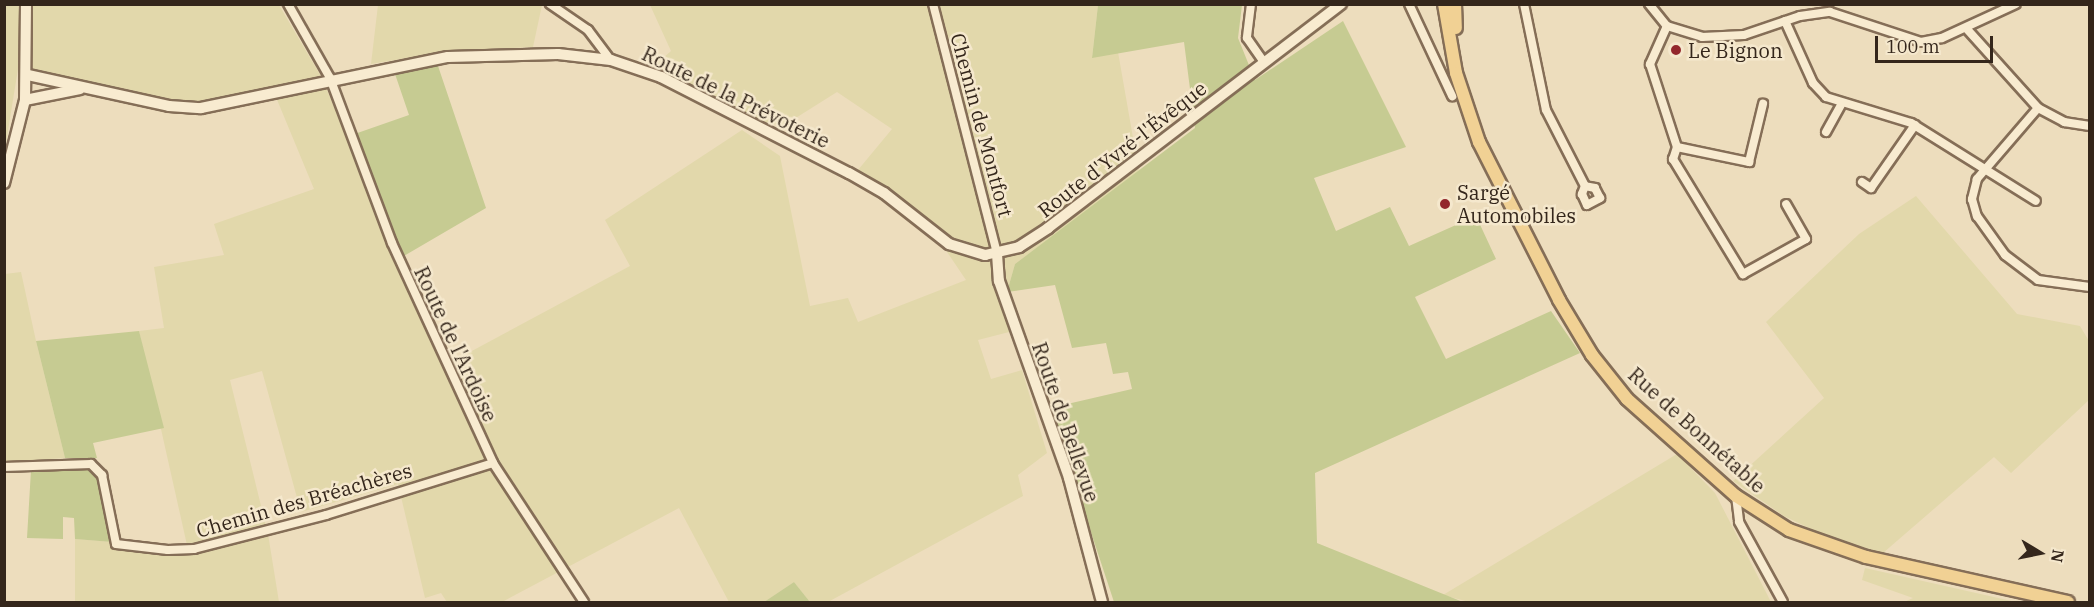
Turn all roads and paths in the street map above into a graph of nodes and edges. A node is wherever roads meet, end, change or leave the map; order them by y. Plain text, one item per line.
1 (26, 4) edge
2 (288, 4) edge
3 (550, 4) edge
4 (933, 4) edge
5 (1251, 4) edge
6 (1341, 4) edge
7 (1409, 4) edge
8 (1444, 4) edge
9 (1455, 4) edge
10 (1524, 4) edge
11 (1649, 4) edge
12 (2016, 4) edge
13 (1785, 21) junction
14 (1667, 26) junction
15 (1966, 28) junction
16 (611, 60) junction
17 (1264, 62) junction
18 (28, 75) junction
19 (331, 82) junction
20 (80, 89) junction
21 (1457, 92) junction
22 (25, 100) junction
23 (1763, 104) dead end
24 (1841, 105) junction
25 (2038, 108) junction
26 (1915, 125) junction
27 (2090, 126) edge
28 (1826, 132) dead end
29 (1677, 147) junction
30 (1985, 168) junction
31 (1862, 182) dead end
32 (4, 183) edge
33 (1585, 186) dead end
34 (2036, 201) dead end
35 (1786, 204) dead end
36 (997, 254) junction
37 (2090, 287) edge
38 (493, 463) junction
39 (4, 467) edge
40 (1736, 496) junction
41 (584, 603) edge
42 (1102, 603) edge
43 (1783, 603) edge
44 (2068, 603) edge

1 - 18 street
2 - 19 street, Route de l'Ardoise
3 - 16 street
4 - 36 street, Chemin de Montfort
5 - 17 street
6 - 17 street, Route d'Yvré-l'Évêque
7 - 21 street
8 - 21 main road
9 - 21 main road
10 - 33 street
11 - 14 street
12 - 15 street
13 - 14 street
13 - 15 street
13 - 24 street
14 - 29 street
15 - 25 street
16 - 19 street, Route de la Prévoterie
16 - 36 street, Route de la Prévoterie
17 - 36 street, Route d'Yvré-l'Évêque
18 - 20 street, Route de la Prévoterie
18 - 22 street
19 - 20 street, Route de la Prévoterie
19 - 38 street, Route de l'Ardoise
20 - 22 street, Route de la Prévoterie
21 - 40 main road, Rue de Bonnétable
22 - 32 street
23 - 29 street
24 - 26 street
24 - 28 street
25 - 27 street
25 - 30 street
26 - 30 street
26 - 31 street
29 - 35 street
30 - 34 street
30 - 37 street
36 - 42 street, Route de Bellevue
38 - 39 street, Chemin des Bréachères
38 - 41 street, Route de l'Ardoise
40 - 43 street
40 - 44 main road, Rue de Bonnétable

